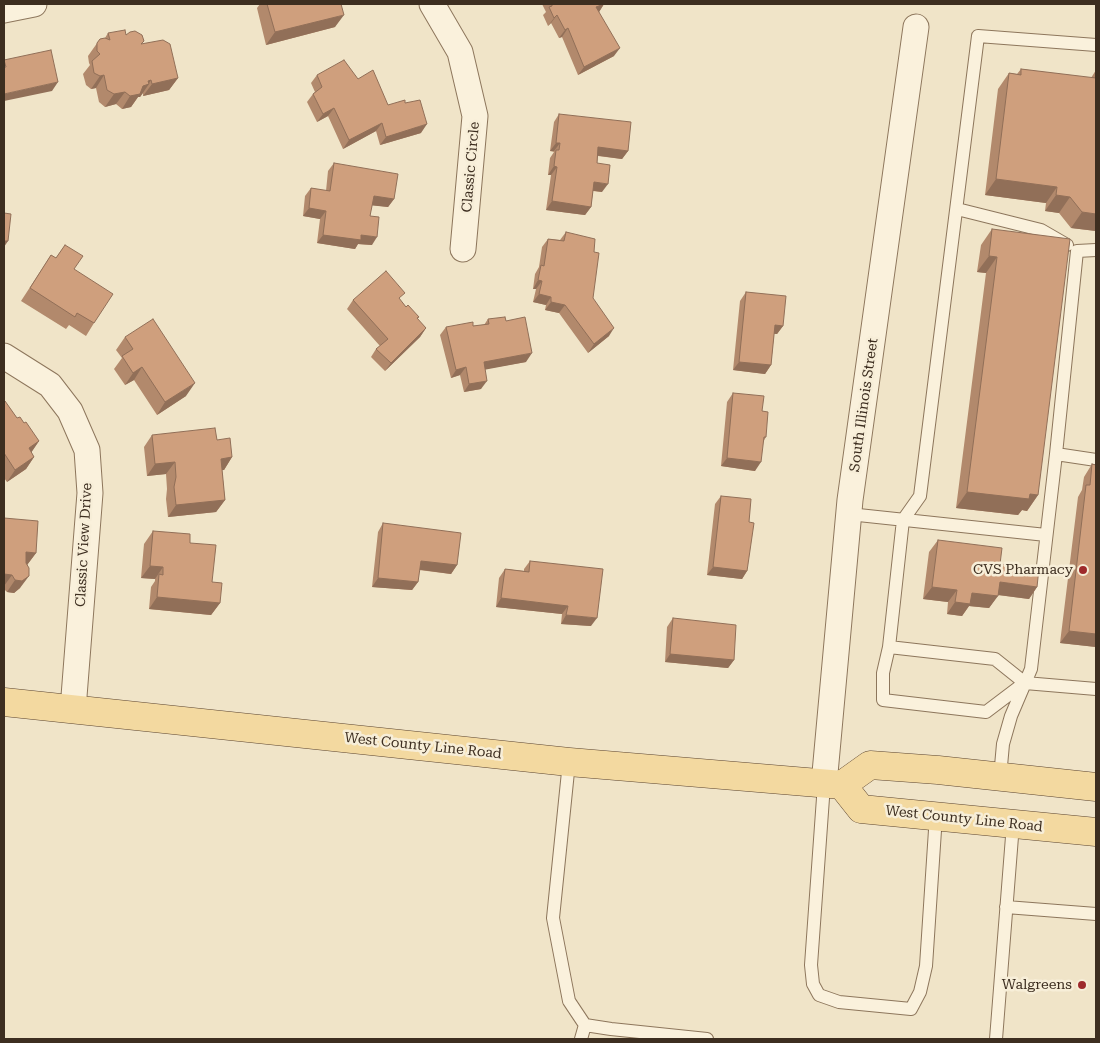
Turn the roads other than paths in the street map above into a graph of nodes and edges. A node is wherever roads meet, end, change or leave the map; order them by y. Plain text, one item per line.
1 (34, 4) edge
2 (432, 4) edge
3 (4, 10) edge
4 (916, 27) dead end
5 (1096, 45) edge
6 (957, 209) junction
7 (463, 249) dead end
8 (1096, 250) edge
9 (1077, 251) junction
10 (4, 356) edge
11 (1056, 454) junction
12 (1096, 460) edge
13 (849, 514) junction
14 (903, 520) junction
15 (1046, 535) junction
16 (888, 648) junction
17 (1025, 683) junction
18 (1096, 689) edge
19 (4, 702) edge
20 (73, 710) junction
21 (569, 762) junction
22 (1000, 777) junction
23 (833, 785) junction
24 (1096, 787) edge
25 (936, 815) junction
26 (1013, 824) junction
27 (1096, 832) edge
28 (1006, 907) junction
29 (1096, 914) edge
30 (585, 1025) junction
31 (581, 1039) edge
32 (707, 1039) edge
33 (996, 1039) edge

1 - 3 street
2 - 7 street, Classic Circle
4 - 13 street, South Illinois Street
5 - 6 lane
6 - 9 lane
6 - 14 lane
8 - 9 lane
9 - 11 lane
10 - 20 street, Classic View Drive
11 - 12 lane
11 - 15 lane
13 - 14 lane
13 - 23 street, South Illinois Street
14 - 15 lane
14 - 16 lane
15 - 17 lane
16 - 17 lane
16 - 17 lane
17 - 18 lane
17 - 22 lane
19 - 20 main road, West County Line Road
20 - 21 main road, West County Line Road
21 - 23 main road, West County Line Road
21 - 30 lane
22 - 23 main road
22 - 24 main road
23 - 25 main road, West County Line Road
23 - 25 lane
25 - 26 main road, West County Line Road
26 - 27 main road, West County Line Road
26 - 28 lane
28 - 29 lane
28 - 33 lane
30 - 31 lane
30 - 32 lane

